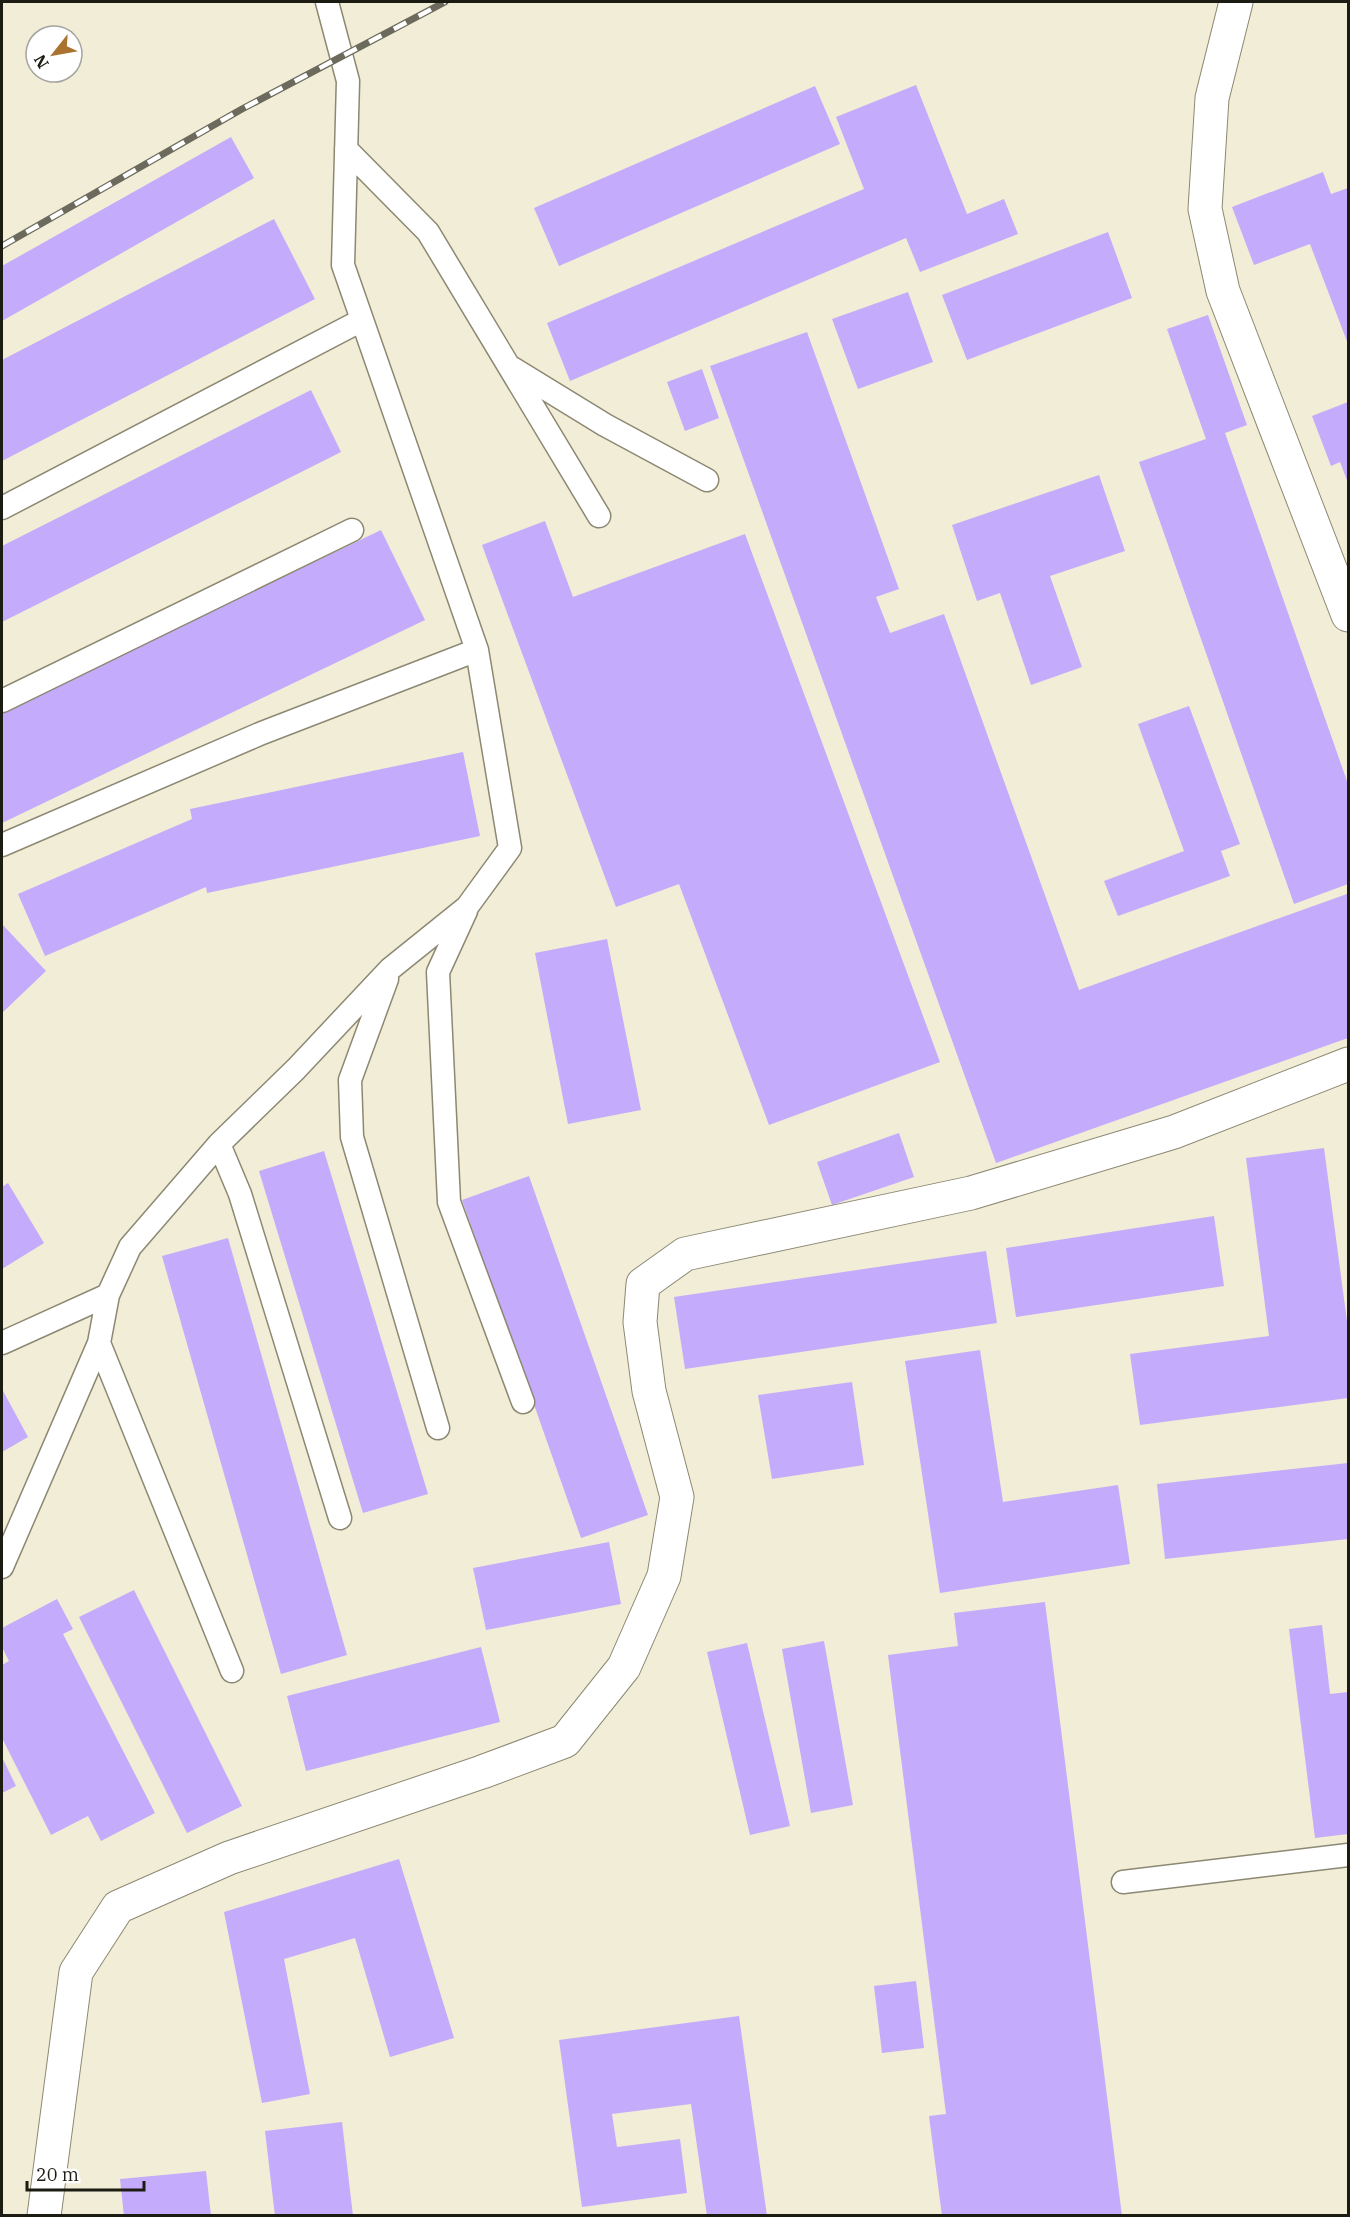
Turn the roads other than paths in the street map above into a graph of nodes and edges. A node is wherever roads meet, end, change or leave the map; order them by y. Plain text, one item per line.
1 (327, 2) edge
2 (1236, 2) edge
3 (346, 149) junction
4 (362, 320) junction
5 (508, 366) junction
6 (707, 480) dead end
7 (2, 508) edge
8 (598, 516) dead end
9 (352, 530) dead end
10 (1348, 615) edge
11 (477, 650) junction
12 (2, 701) edge
13 (2, 845) edge
14 (468, 907) junction
15 (390, 969) junction
16 (1348, 1064) edge
17 (219, 1144) junction
18 (108, 1295) junction
19 (99, 1342) junction
20 (2, 1343) edge
21 (523, 1402) dead end
22 (438, 1428) dead end
23 (340, 1518) dead end
24 (2, 1567) edge
25 (232, 1671) dead end
26 (1348, 1855) edge
27 (1123, 1882) dead end
28 (44, 2216) edge

1 - 3 lane
2 - 10 street
3 - 4 lane
3 - 5 lane
4 - 7 lane
4 - 11 lane
5 - 6 lane
5 - 8 lane
9 - 12 lane
11 - 13 lane
11 - 14 lane
14 - 15 lane
14 - 21 lane
15 - 17 lane
15 - 22 lane
16 - 28 street
17 - 18 lane
17 - 23 lane
18 - 19 lane
18 - 20 lane
19 - 24 lane
19 - 25 lane
26 - 27 lane

